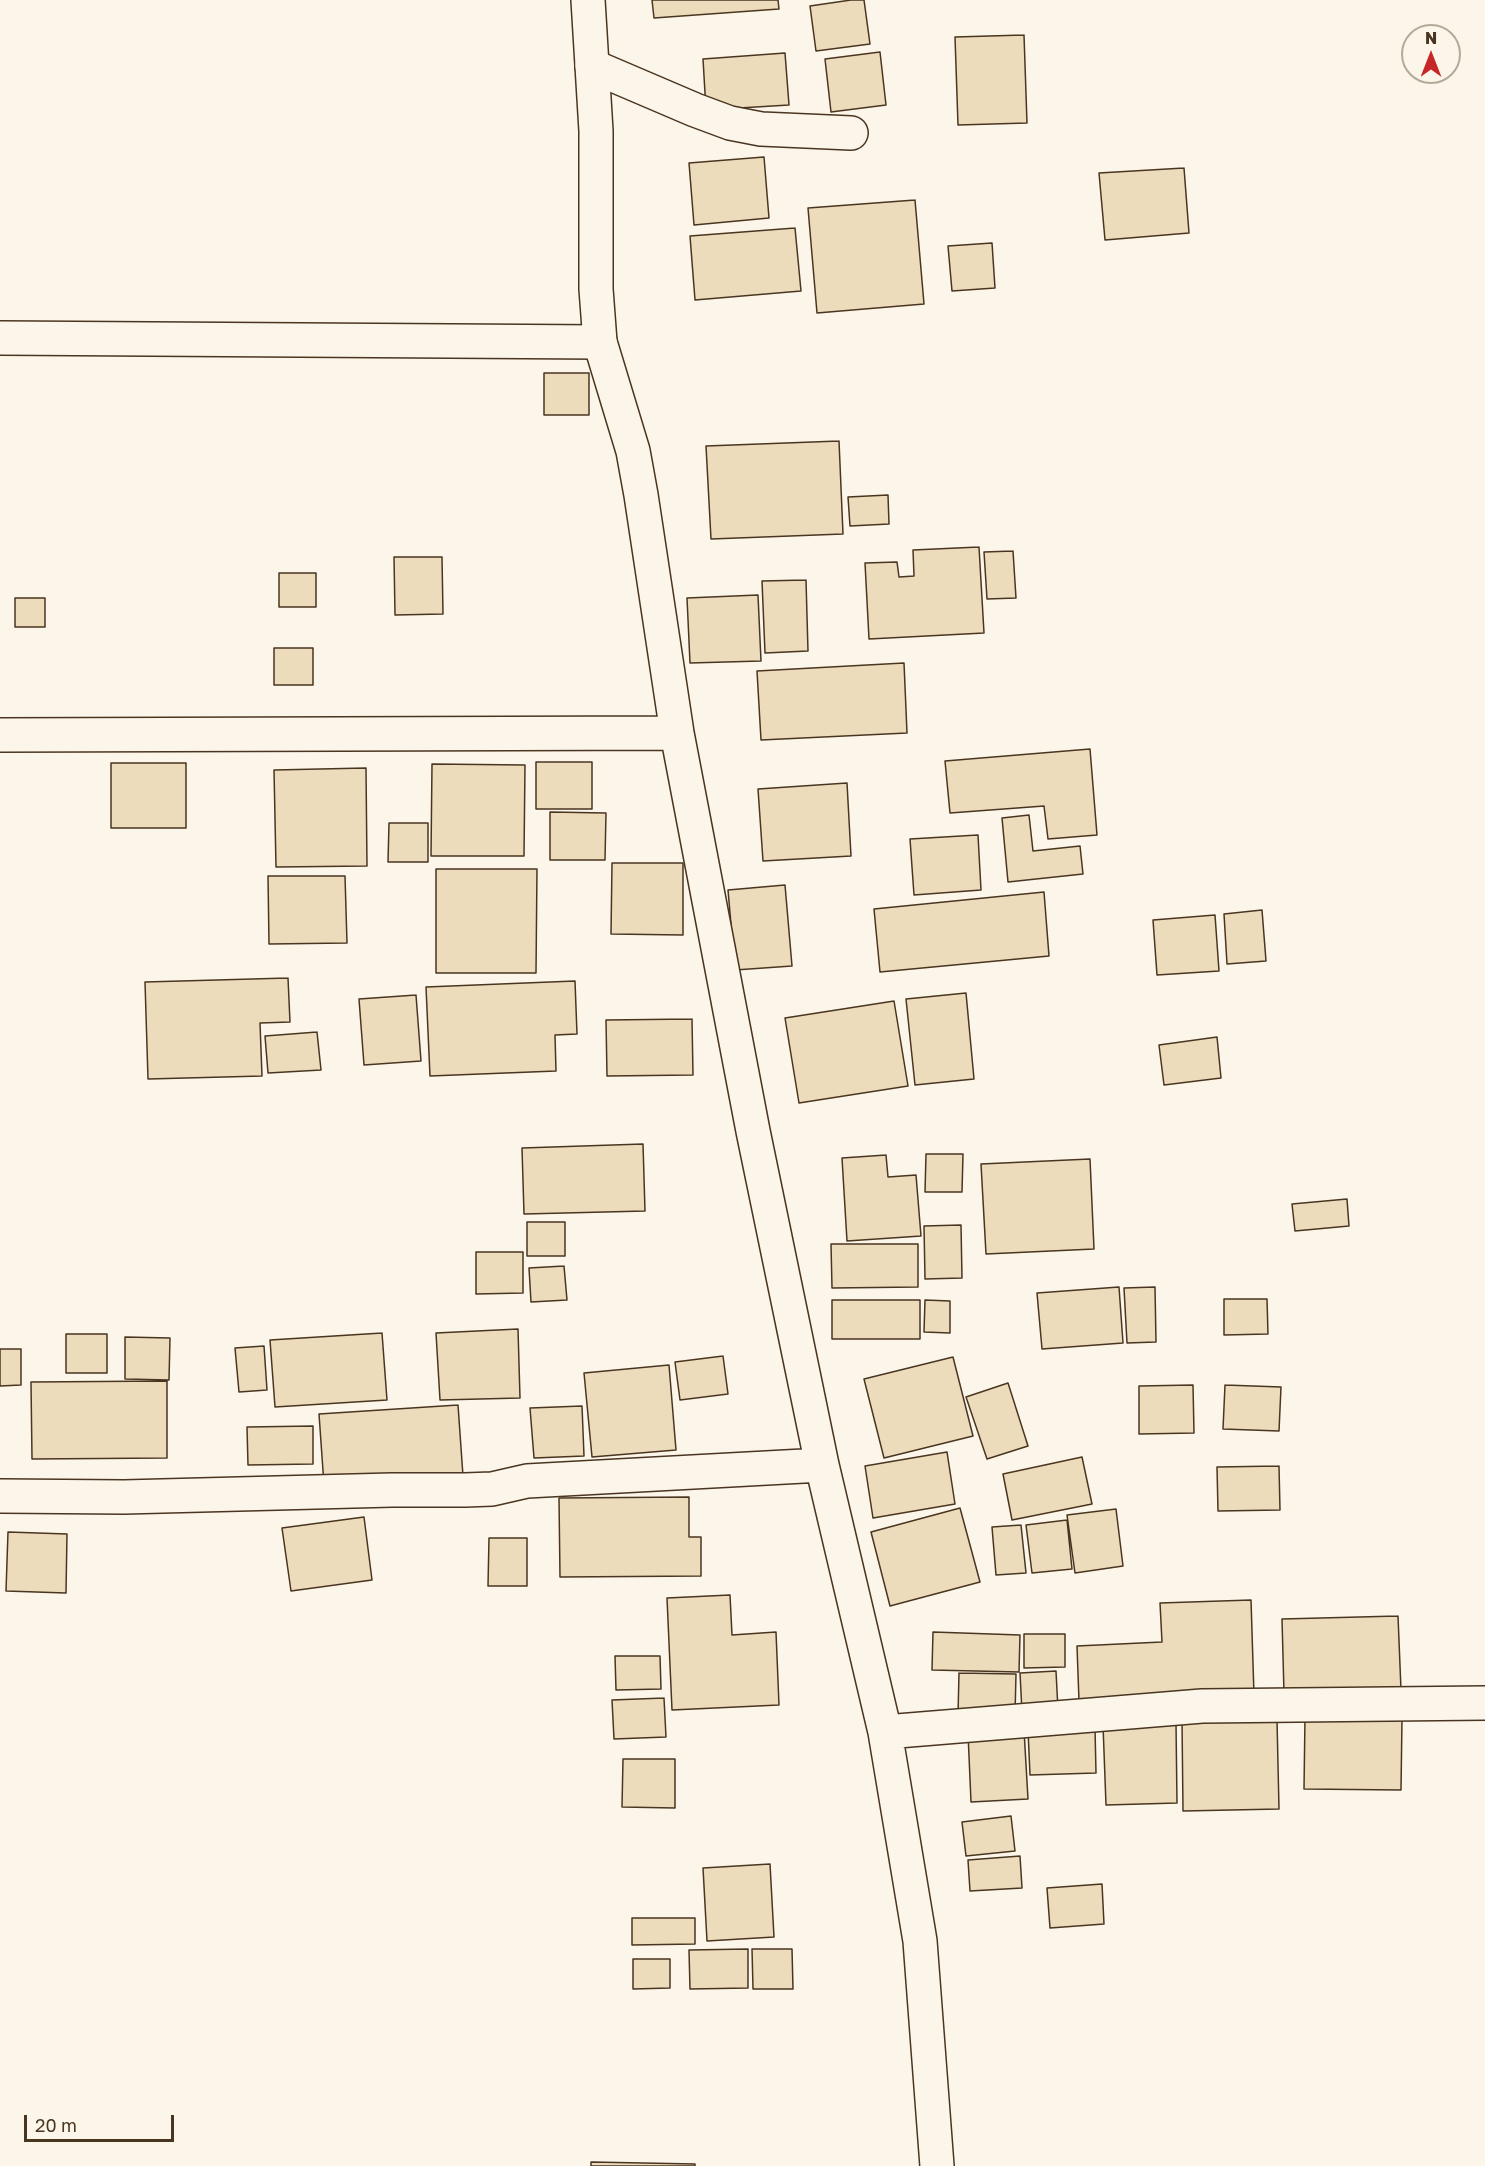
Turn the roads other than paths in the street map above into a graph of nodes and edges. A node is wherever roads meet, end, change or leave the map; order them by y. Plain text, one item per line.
1 (588, 0) edge
2 (592, 66) junction
3 (851, 133) dead end
4 (0, 338) edge
5 (600, 342) junction
6 (677, 733) junction
7 (0, 735) edge
8 (822, 1465) junction
9 (0, 1496) edge
10 (1485, 1703) edge
11 (885, 1732) junction
12 (936, 2166) edge

1 - 2 street
2 - 3 street
2 - 5 street
4 - 5 street
5 - 6 street
6 - 7 street
6 - 8 street
8 - 9 street
8 - 11 street
10 - 11 street
11 - 12 street

